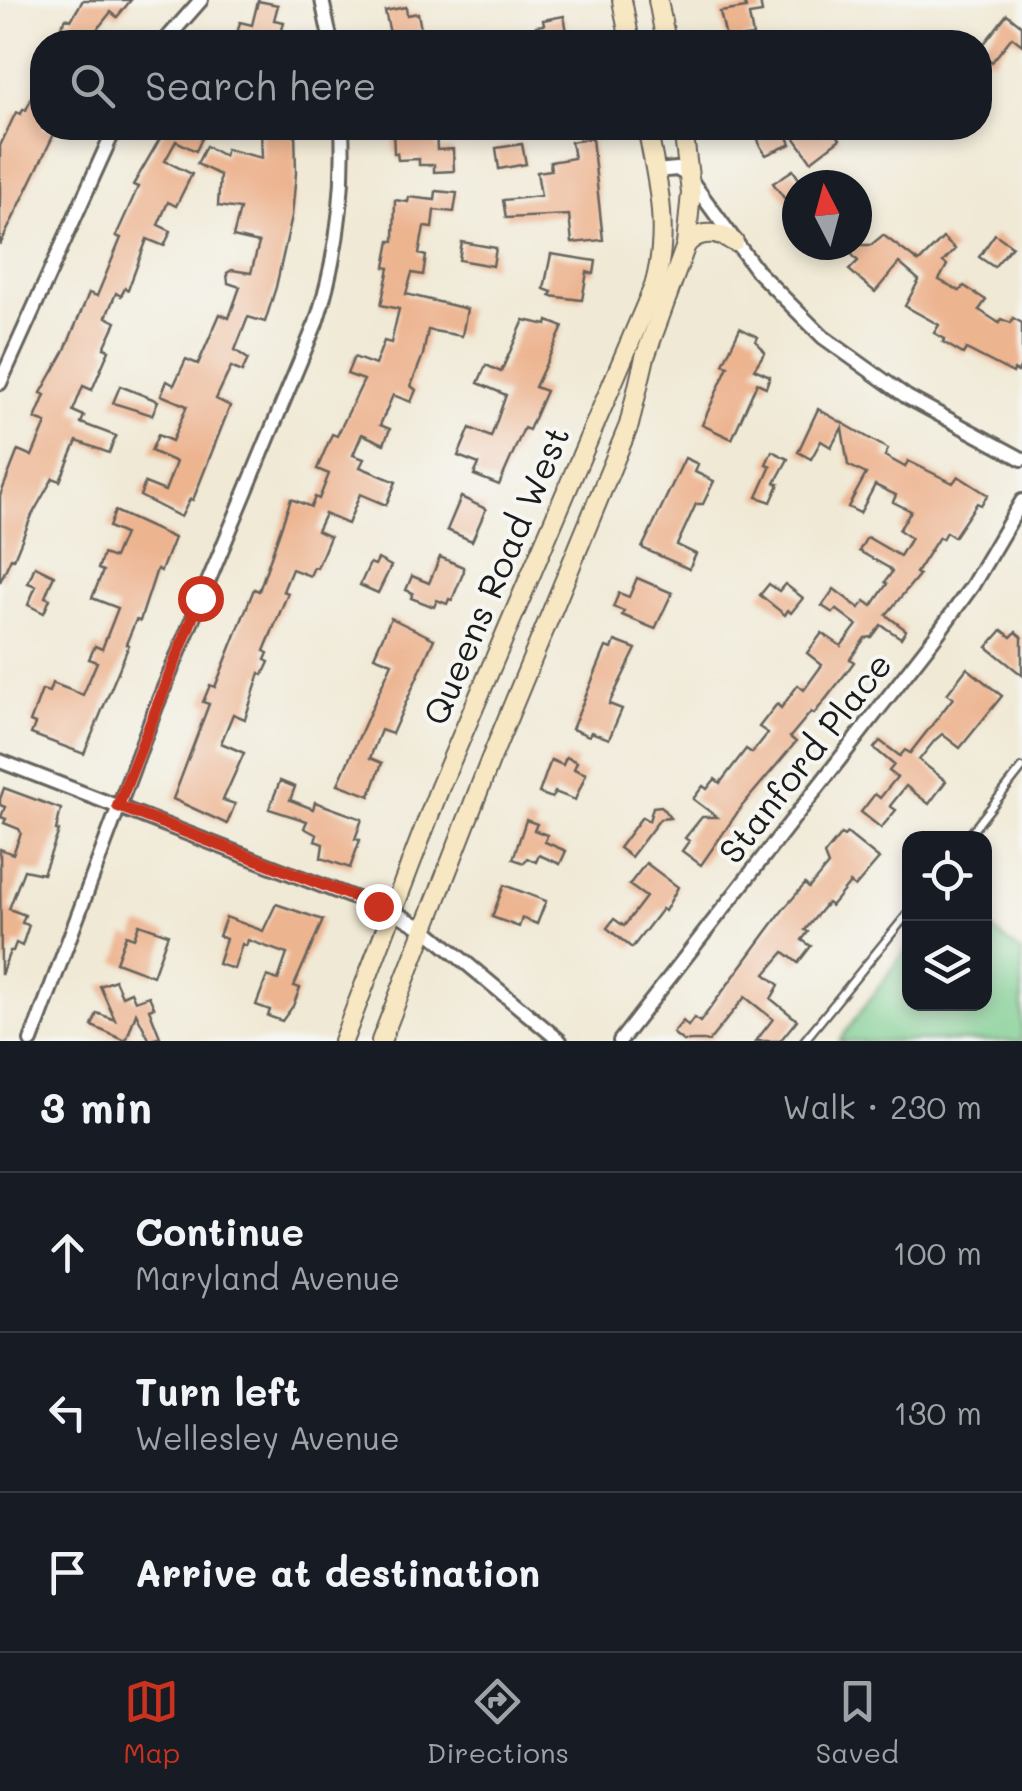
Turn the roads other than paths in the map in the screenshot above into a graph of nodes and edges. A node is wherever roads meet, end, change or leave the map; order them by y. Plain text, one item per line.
1 (201, 0) edge
2 (322, 0) edge
3 (622, 0) edge
4 (658, 0) edge
5 (175, 30) edge
6 (328, 30) edge
7 (628, 30) edge
8 (664, 30) edge
9 (109, 140) edge
10 (342, 140) edge
11 (650, 140) edge
12 (685, 140) edge
13 (656, 171) junction
14 (690, 178) junction
15 (734, 242) junction
16 (686, 245) junction
17 (0, 382) edge
18 (1022, 459) edge
19 (1022, 501) edge
20 (0, 762) edge
21 (1022, 768) edge
22 (118, 806) junction
23 (972, 831) edge
24 (392, 912) junction
25 (902, 921) edge
26 (424, 928) junction
27 (30, 1041) edge
28 (343, 1041) edge
29 (380, 1041) edge
30 (560, 1041) edge
31 (620, 1041) edge
32 (804, 1041) edge

1 - 5 street
2 - 6 street
3 - 7 street
4 - 8 street
9 - 17 street
10 - 22 street
11 - 13 street, Queens Road West
12 - 14 street, Queens Road West
13 - 14 street
13 - 24 street, Queens Road West
14 - 15 street
14 - 16 street, Queens Road West
15 - 16 street
15 - 18 street
16 - 26 street, Queens Road West
19 - 31 street, Stanford Place
20 - 22 street
21 - 23 lane
22 - 24 street
22 - 27 street
24 - 26 street
24 - 28 street, Queens Road West
25 - 32 lane
26 - 29 street, Queens Road West
26 - 30 street

